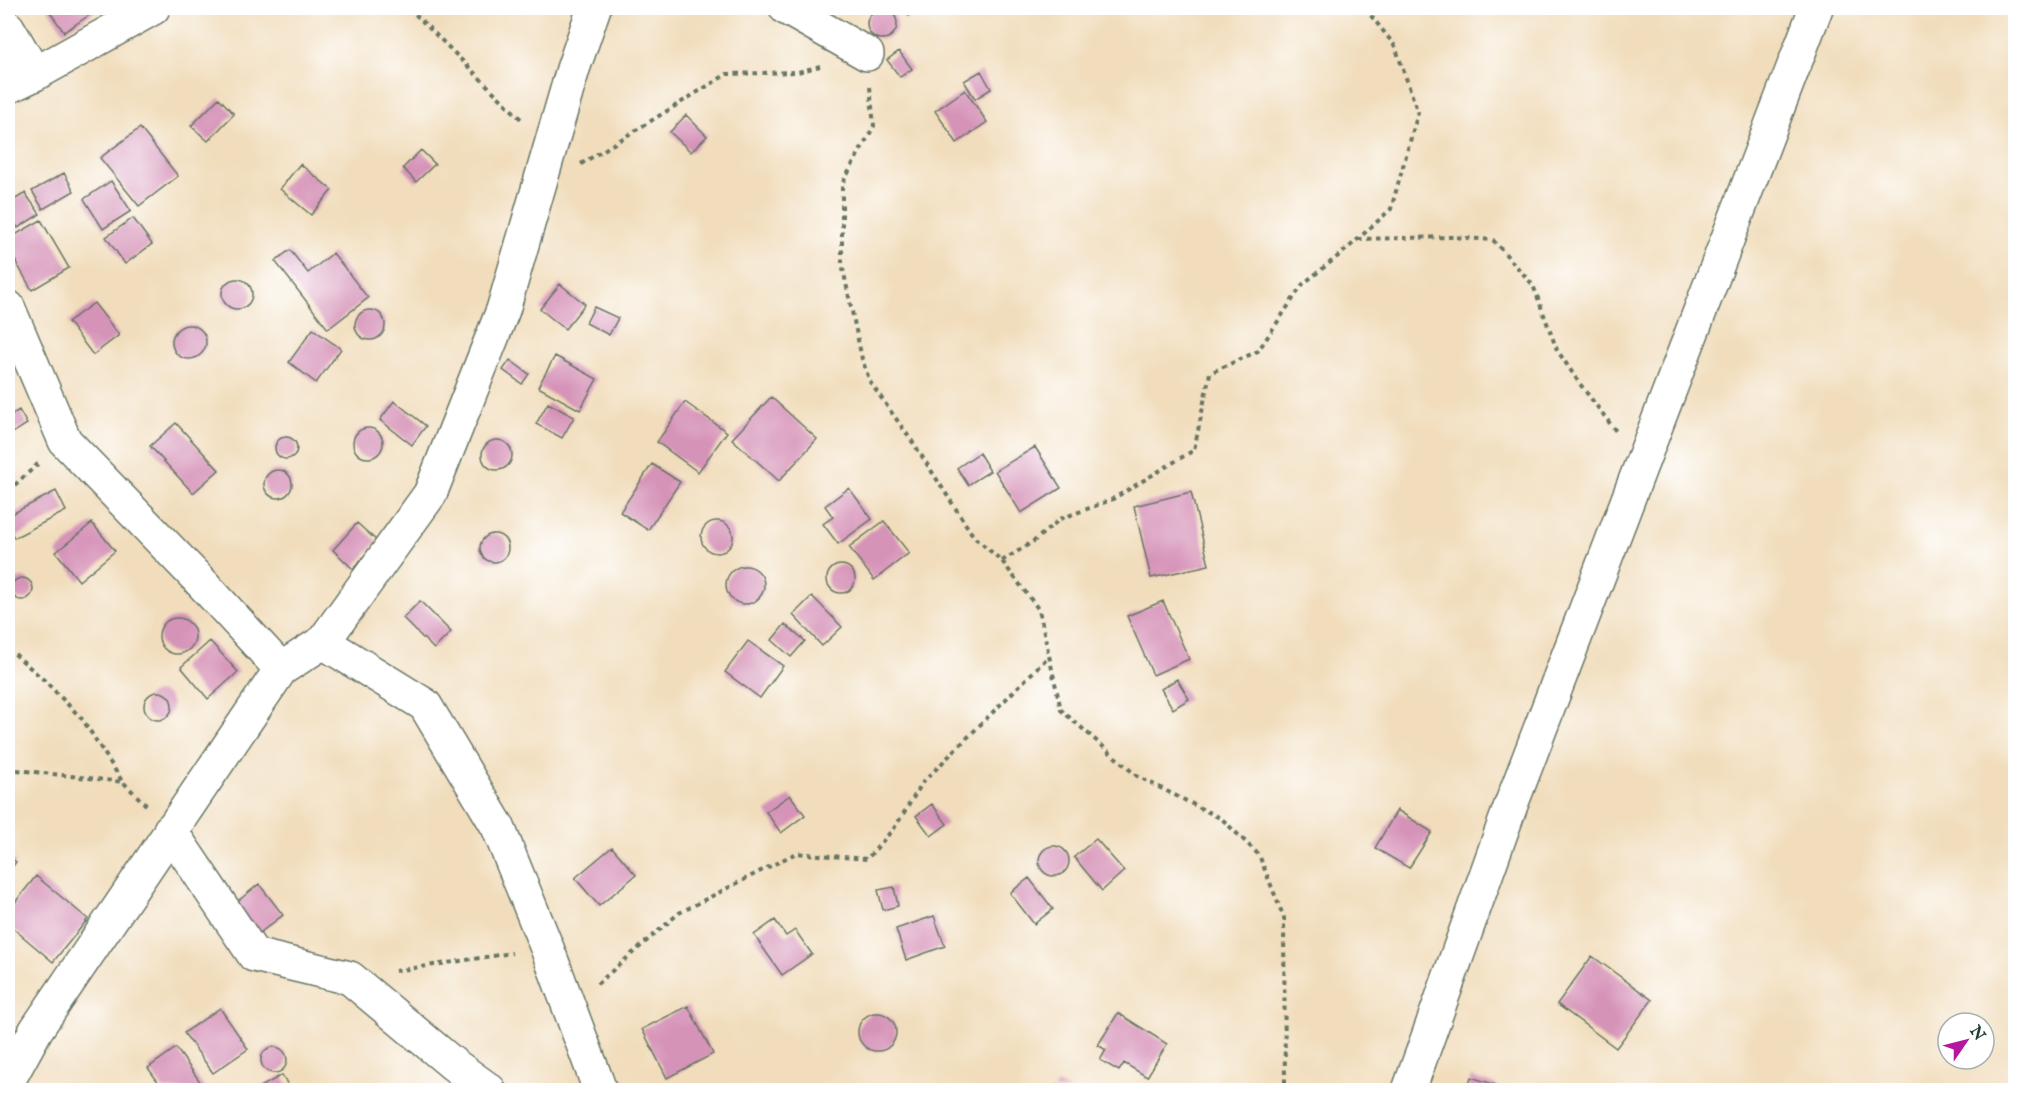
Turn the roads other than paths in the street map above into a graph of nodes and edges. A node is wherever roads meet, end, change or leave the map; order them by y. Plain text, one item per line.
1 (153, 8) edge
2 (786, 8) edge
3 (1816, 8) edge
4 (595, 9) edge
5 (8, 28) edge
6 (867, 54) road end
7 (21, 80) edge
8 (8, 307) edge
9 (322, 642) junction
10 (281, 669) junction
11 (170, 830) junction
12 (8, 1081) edge
13 (489, 1090) edge
14 (600, 1090) edge
15 (1409, 1090) edge

1 - 7 street
2 - 6 street
3 - 15 street
4 - 9 street
5 - 7 street
8 - 10 street
9 - 10 street
9 - 14 street
10 - 11 street
11 - 12 street
11 - 13 street

